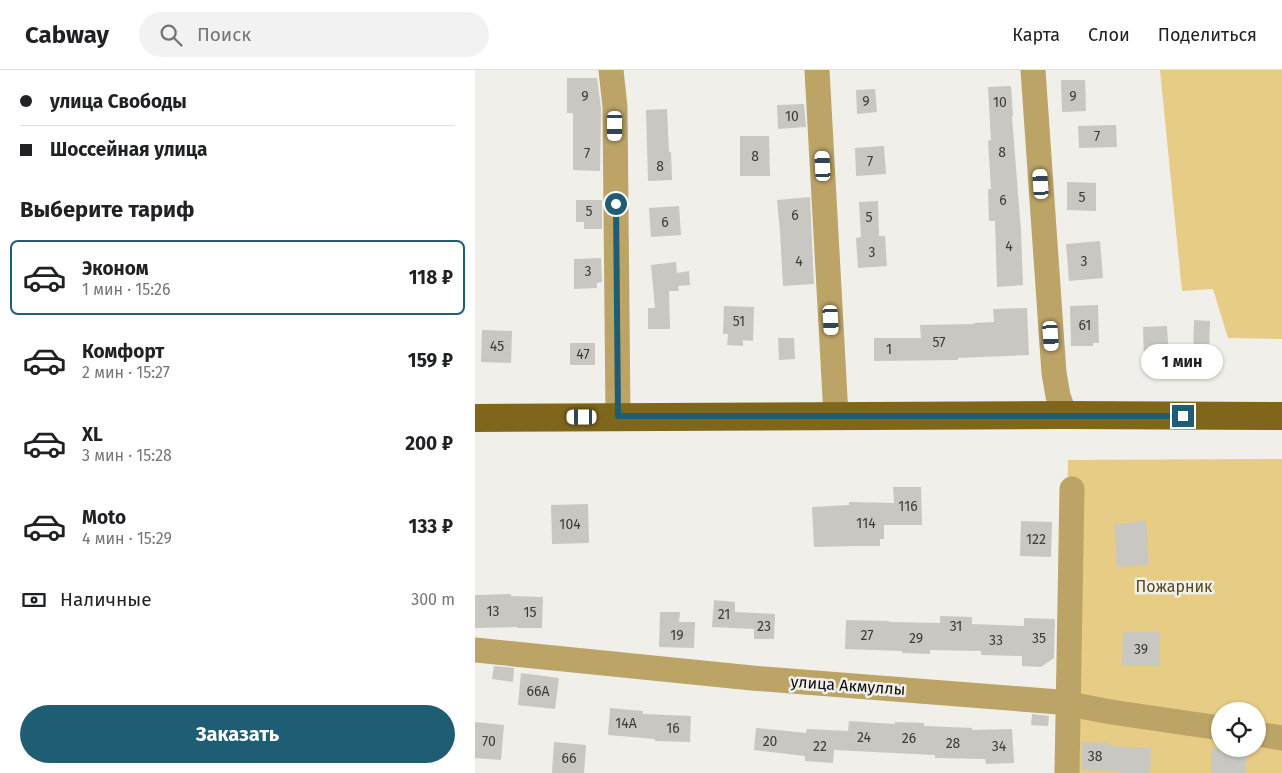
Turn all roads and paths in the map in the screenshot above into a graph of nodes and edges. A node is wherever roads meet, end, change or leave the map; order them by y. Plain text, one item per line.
1 (611, 70) edge
2 (817, 70) edge
3 (1033, 70) edge
4 (1065, 415) junction
5 (618, 416) junction
6 (836, 416) junction
7 (1282, 416) edge
8 (475, 418) edge
9 (1072, 489) dead end
10 (475, 650) edge
11 (1069, 704) junction
12 (1211, 727) edge
13 (1266, 735) edge
14 (1282, 738) edge
15 (1067, 773) edge

1 - 5 street
2 - 6 street
3 - 4 street
4 - 6 main road
4 - 7 main road
5 - 6 main road
5 - 8 main road
9 - 11 street
10 - 11 street, улица Акмуллы
11 - 12 street, улица Акмуллы
11 - 15 street
13 - 14 street

